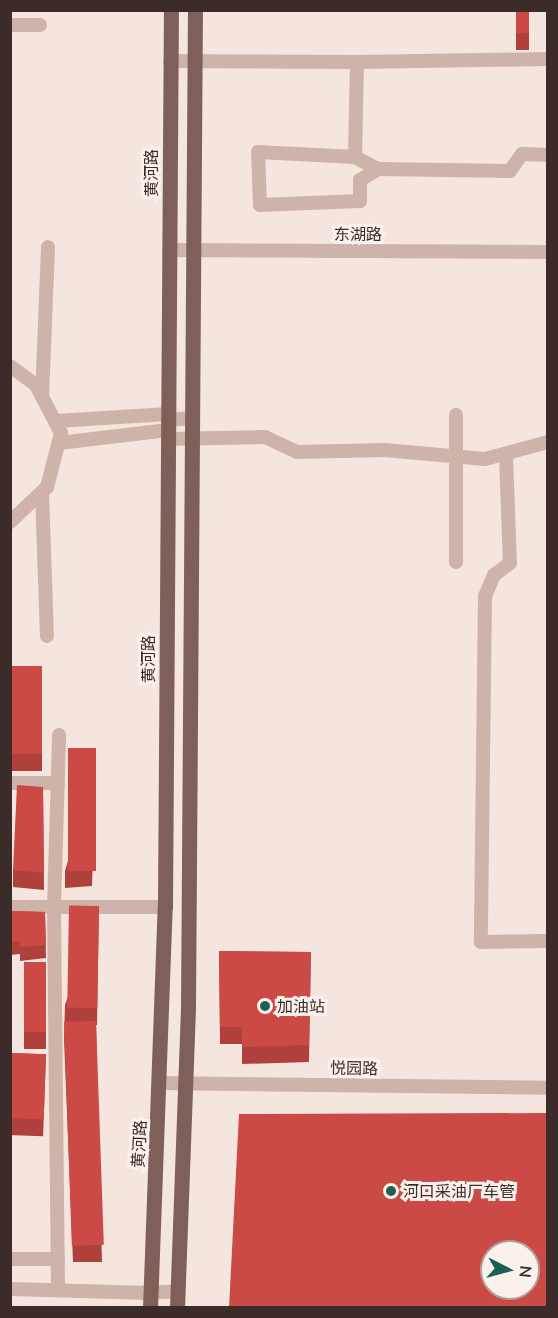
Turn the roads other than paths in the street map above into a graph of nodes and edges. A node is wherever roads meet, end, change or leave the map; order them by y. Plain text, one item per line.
1 (171, 10) edge
2 (195, 10) edge
3 (10, 25) edge
4 (40, 25) dead end
5 (548, 59) edge
6 (170, 61) junction
7 (195, 61) junction
8 (357, 62) junction
9 (548, 155) edge
10 (355, 157) junction
11 (378, 169) junction
12 (48, 247) dead end
13 (169, 250) junction
14 (194, 250) junction
15 (548, 252) edge
16 (10, 366) edge
17 (42, 397) junction
18 (456, 415) dead end
19 (192, 418) junction
20 (56, 421) junction
21 (168, 426) junction
22 (192, 439) junction
23 (548, 442) edge
24 (59, 443) junction
25 (506, 456) junction
26 (456, 458) junction
27 (42, 493) junction
28 (10, 522) edge
29 (456, 562) dead end
30 (47, 636) dead end
31 (59, 735) dead end
32 (10, 783) edge
33 (58, 783) junction
34 (165, 906) junction
35 (10, 907) edge
36 (54, 907) junction
37 (548, 941) edge
38 (186, 1082) junction
39 (159, 1083) junction
40 (548, 1088) edge
41 (10, 1259) edge
42 (58, 1260) junction
43 (10, 1289) edge
44 (58, 1290) junction
45 (178, 1291) junction
46 (150, 1300) edge
47 (177, 1308) edge

1 - 6 main road, 黄河路
2 - 7 main road
3 - 4 street
5 - 8 street
6 - 7 street
6 - 13 main road, 黄河路
7 - 8 street
7 - 14 main road
8 - 10 street
9 - 11 street
10 - 11 street
10 - 11 street
12 - 17 street
13 - 14 street, 东湖路
13 - 21 main road, 黄河路
14 - 15 street, 东湖路
14 - 19 main road
16 - 17 street
17 - 20 street
18 - 26 street
19 - 21 street
19 - 22 main road
20 - 21 street
20 - 24 street
21 - 22 street
21 - 24 street
21 - 34 main road, 黄河路
22 - 26 street
22 - 38 main road
23 - 25 street
24 - 27 street
25 - 26 street
25 - 37 street
26 - 29 street
27 - 28 street
27 - 30 street
31 - 33 street
32 - 33 street
33 - 36 street
34 - 36 street
34 - 39 main road, 黄河路
35 - 36 street
36 - 42 street
38 - 39 street, 悦园路
38 - 40 street, 悦园路
38 - 45 main road
39 - 46 main road, 黄河路
41 - 42 street
42 - 44 street
43 - 44 street
44 - 46 street
45 - 46 street
45 - 47 main road

